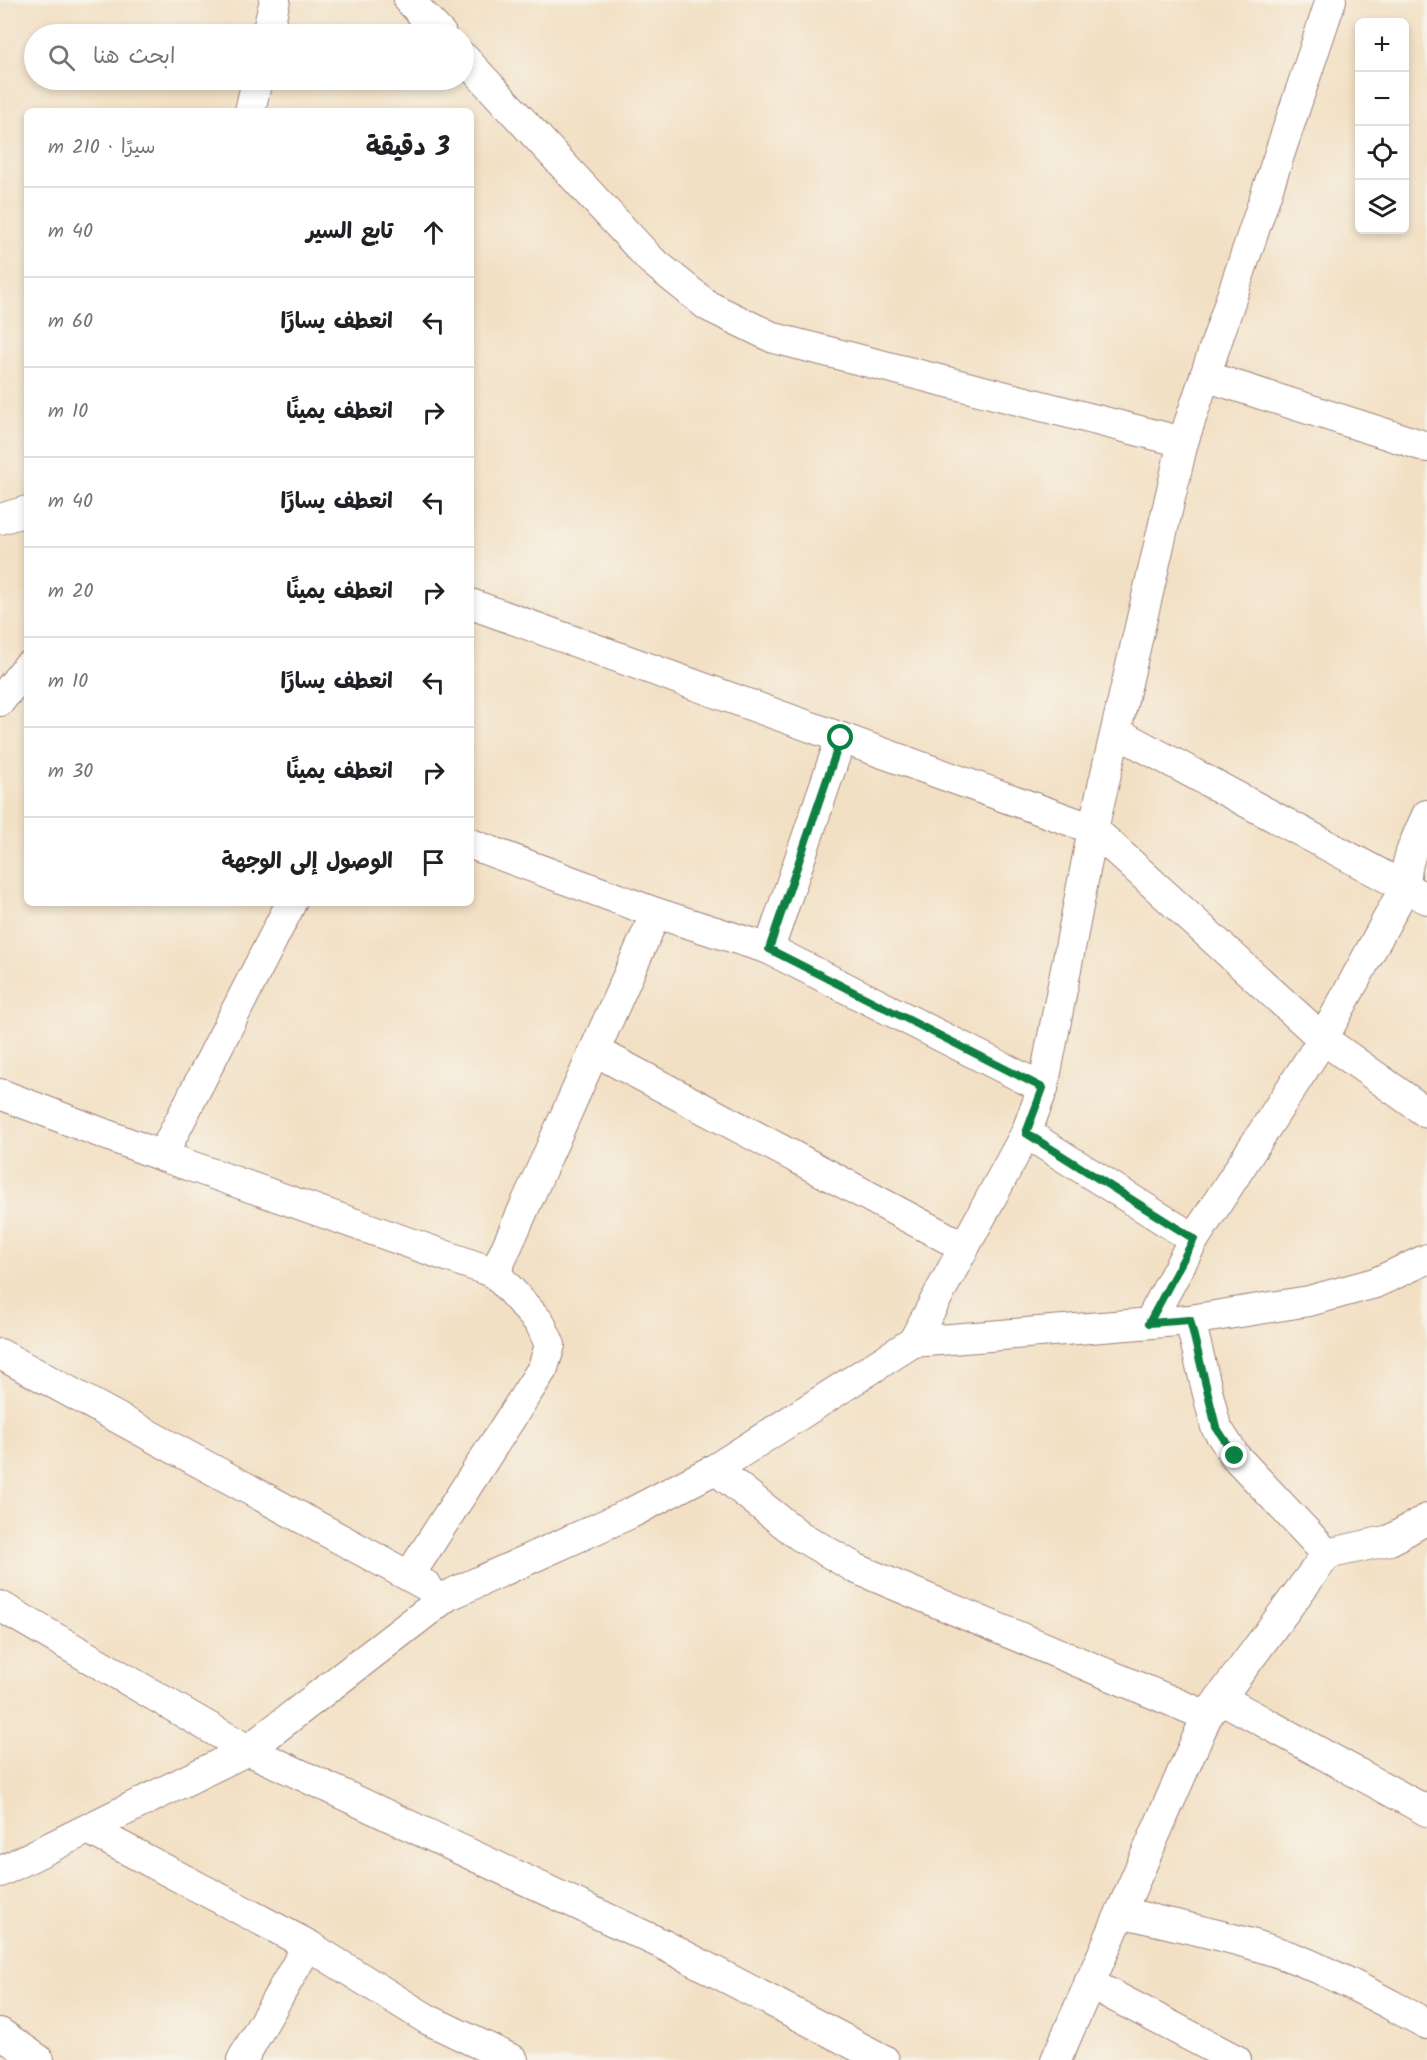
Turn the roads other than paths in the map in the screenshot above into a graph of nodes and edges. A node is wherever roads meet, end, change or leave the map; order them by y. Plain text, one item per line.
1 (275, 0) edge
2 (409, 0) edge
3 (1331, 0) edge
4 (269, 24) edge
5 (432, 24) edge
6 (474, 69) edge
7 (255, 90) edge
8 (251, 108) edge
9 (1205, 376) junction
10 (1183, 442) junction
11 (1427, 447) edge
12 (24, 512) edge
13 (0, 519) edge
14 (474, 605) edge
15 (24, 671) edge
16 (0, 701) edge
17 (1116, 732) junction
18 (841, 738) junction
19 (1427, 815) edge
20 (1093, 829) junction
21 (474, 845) edge
22 (1416, 893) edge
23 (289, 906) edge
24 (656, 913) junction
25 (769, 949) junction
26 (1323, 1039) junction
27 (595, 1051) junction
28 (1043, 1088) junction
29 (0, 1094) edge
30 (1427, 1113) edge
31 (1026, 1133) junction
32 (162, 1156) junction
33 (1194, 1239) junction
34 (964, 1247) junction
35 (1427, 1259) edge
36 (495, 1273) junction
37 (1190, 1320) junction
38 (1149, 1323) junction
39 (913, 1342) junction
40 (0, 1354) edge
41 (715, 1469) junction
42 (1427, 1519) edge
43 (1327, 1554) junction
44 (409, 1576) junction
45 (447, 1596) junction
46 (0, 1606) edge
47 (1214, 1707) junction
48 (248, 1750) junction
49 (1427, 1811) edge
50 (88, 1829) junction
51 (0, 1872) edge
52 (1121, 1912) junction
53 (308, 1945) junction
54 (1089, 1983) junction
55 (1427, 2024) edge
56 (0, 2033) edge
57 (39, 2060) edge
58 (242, 2060) edge
59 (513, 2060) edge
60 (884, 2060) edge
61 (1056, 2060) edge
62 (1236, 2060) edge

1 - 4 street
2 - 5 street
3 - 9 street
6 - 10 street
7 - 8 street
9 - 10 street
9 - 11 street
10 - 17 street
12 - 13 street
14 - 18 street
15 - 16 street
17 - 20 street
17 - 22 street
18 - 20 street
18 - 25 street
19 - 22 street
20 - 26 street
20 - 28 street
21 - 24 street
22 - 26 street
23 - 32 street
24 - 25 street
24 - 27 street
25 - 28 street
26 - 30 street
26 - 33 street
27 - 34 street
27 - 36 street
28 - 31 street
29 - 32 street
31 - 33 street
31 - 34 street
32 - 36 street
33 - 38 street
34 - 39 street
35 - 37 street
36 - 44 street
37 - 38 street
37 - 43 street
38 - 39 street
39 - 41 street
40 - 44 street
41 - 45 street
41 - 47 street
42 - 43 street
43 - 47 street
44 - 45 street
45 - 48 street
46 - 48 street
47 - 49 street
47 - 52 street
48 - 50 street
48 - 60 street
50 - 51 street
50 - 53 street
52 - 54 street
52 - 55 street
53 - 58 street
53 - 59 street
54 - 61 street
54 - 62 street
56 - 57 street

